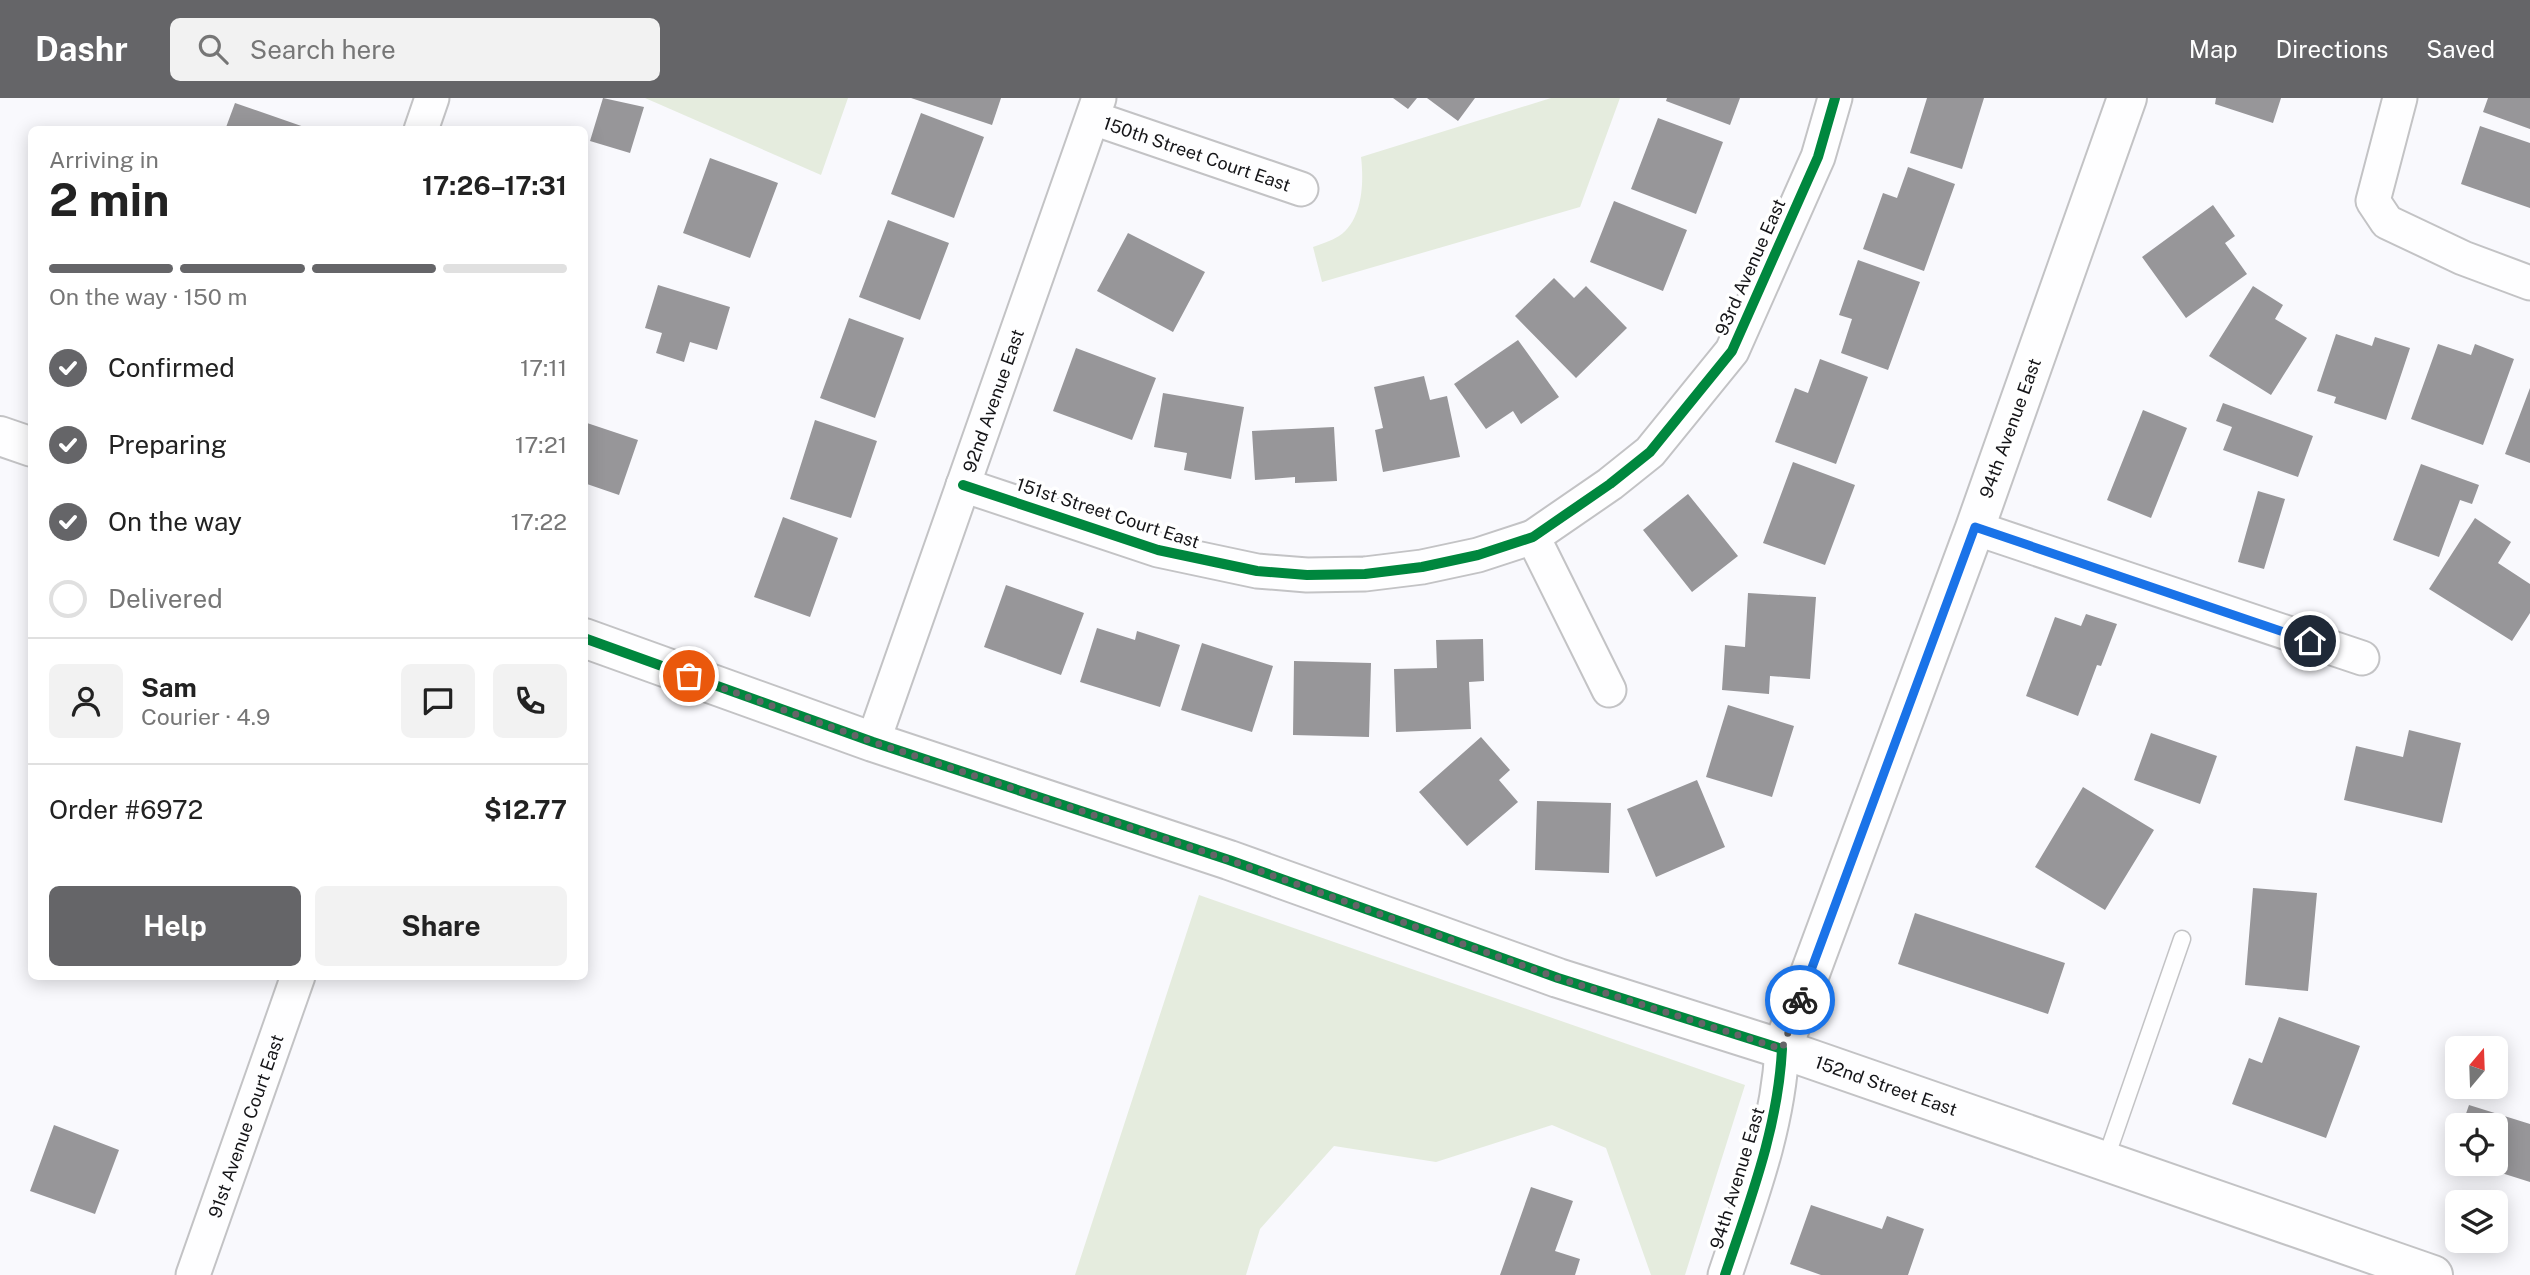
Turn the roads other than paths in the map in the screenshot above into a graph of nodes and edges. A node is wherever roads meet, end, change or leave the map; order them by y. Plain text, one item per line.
1 (432, 98) edge
2 (1835, 98) edge
3 (2127, 98) edge
4 (2400, 98) edge
5 (1096, 108) edge
6 (422, 126) edge
7 (1301, 189) dead end
8 (2530, 283) edge
9 (0, 436) edge
10 (28, 446) edge
11 (963, 485) junction
12 (1975, 527) junction
13 (1533, 537) junction
14 (588, 639) edge
15 (2362, 658) dead end
16 (1609, 690) dead end
17 (873, 742) junction
18 (2182, 939) dead end
19 (297, 980) edge
20 (1782, 1049) junction
21 (2105, 1161) junction
22 (2423, 1273) edge
23 (193, 1275) edge
24 (1725, 1275) edge

1 - 6 street
2 - 13 street, 93rd Avenue East
3 - 12 main road, 94th Avenue East
4 - 8 street
5 - 7 street, 150th Street Court East
5 - 11 street, 92nd Avenue East
9 - 10 main road
11 - 13 street, 151st Street Court East
11 - 17 street, 92nd Avenue East
12 - 15 street
12 - 20 main road, 94th Avenue East
13 - 16 street
14 - 17 main road, 152nd Street East
17 - 20 main road, 152nd Street East
18 - 21 lane
19 - 23 street, 91st Avenue Court East
20 - 21 main road, 152nd Street East
20 - 24 street, 94th Avenue East
21 - 22 main road, 152nd Street East

